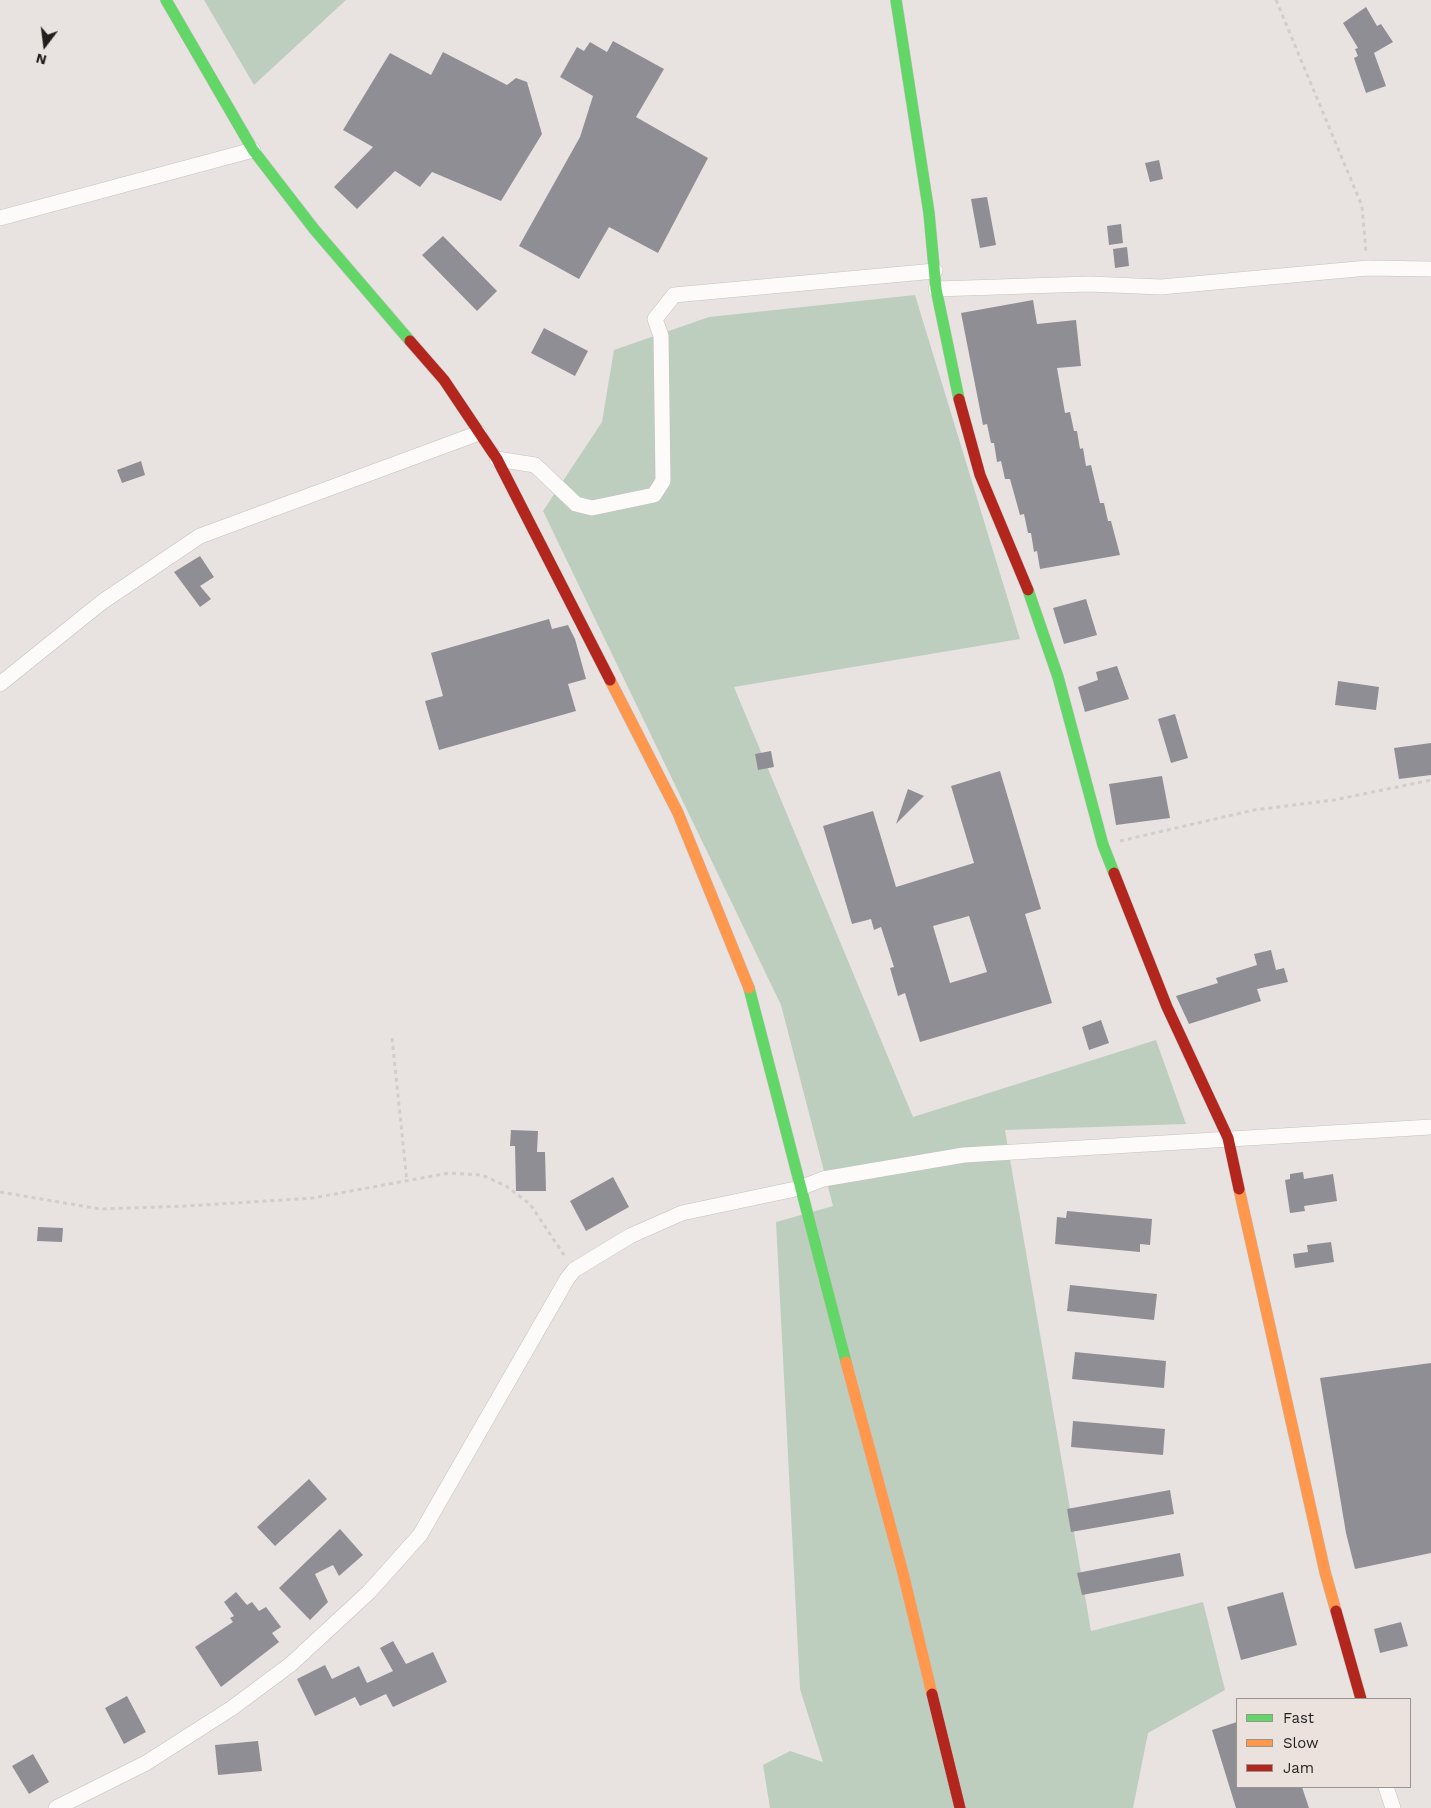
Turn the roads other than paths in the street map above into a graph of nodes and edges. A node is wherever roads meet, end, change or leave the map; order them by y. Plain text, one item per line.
1 (166, 0) edge
2 (896, 0) edge
3 (253, 150) junction
4 (0, 218) edge
5 (1431, 269) edge
6 (935, 271) junction
7 (936, 289) junction
8 (480, 433) junction
9 (497, 459) junction
10 (0, 684) edge
11 (1431, 1127) edge
12 (1228, 1138) junction
13 (800, 1188) junction
14 (1361, 1698) edge
15 (1386, 1788) edge
16 (56, 1808) edge
17 (960, 1808) edge
18 (1393, 1808) edge

1 - 3 street
2 - 6 street
3 - 4 street
3 - 8 street
5 - 7 street
6 - 7 street
6 - 9 street
7 - 12 street
8 - 9 street
8 - 10 street
9 - 13 street
11 - 12 street
12 - 13 street
12 - 14 street
13 - 16 street
13 - 17 street
15 - 18 street

